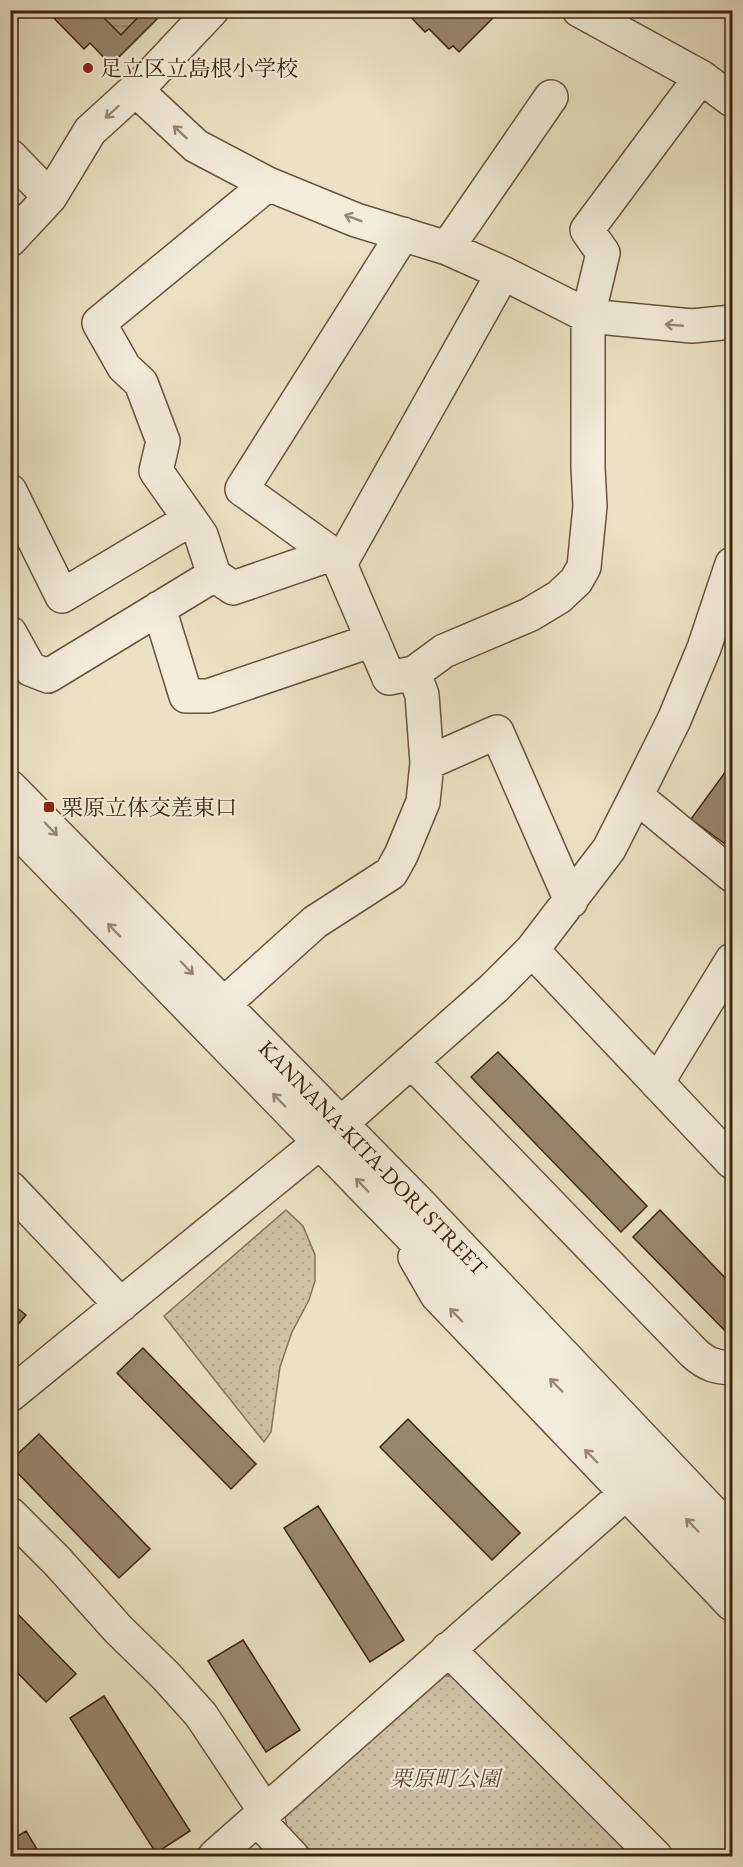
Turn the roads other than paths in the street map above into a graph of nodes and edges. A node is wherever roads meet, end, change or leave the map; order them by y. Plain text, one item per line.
1 (212, 10) edge
2 (579, 10) edge
3 (701, 77) junction
4 (136, 90) junction
5 (551, 97) dead end
6 (732, 100) edge
7 (10, 156) edge
8 (268, 184) junction
9 (50, 197) junction
10 (403, 234) junction
11 (10, 240) edge
12 (447, 248) junction
13 (503, 273) junction
14 (588, 316) junction
15 (732, 322) edge
16 (10, 491) edge
17 (189, 520) junction
18 (336, 559) junction
19 (732, 564) edge
20 (213, 574) junction
21 (159, 608) junction
22 (10, 633) edge
23 (373, 640) junction
24 (414, 674) junction
25 (427, 764) junction
26 (10, 787) edge
27 (636, 796) junction
28 (10, 823) edge
29 (732, 875) edge
30 (571, 901) junction
31 (532, 950) junction
32 (732, 960) edge
33 (223, 1005) junction
34 (412, 1062) junction
35 (657, 1083) junction
36 (330, 1133) junction
37 (732, 1162) edge
38 (10, 1188) edge
39 (409, 1213) junction
40 (121, 1305) junction
41 (732, 1368) edge
42 (10, 1395) edge
43 (626, 1493) junction
44 (732, 1501) edge
45 (10, 1514) edge
46 (732, 1533) edge
47 (732, 1568) edge
48 (732, 1604) edge
49 (447, 1649) junction
50 (261, 1815) junction
51 (215, 1857) edge
52 (292, 1857) edge
53 (655, 1857) edge

1 - 4 street
2 - 3 street
3 - 6 street
3 - 14 street
8 -> 4 street
4 -> 9 street
5 - 12 street
7 - 9 street
10 -> 8 street
8 - 17 street
9 - 11 street
10 - 12 street
10 - 18 street
12 - 13 street
13 - 14 street
13 - 18 street
15 -> 14 street
14 - 24 street
16 - 17 street
17 - 20 street
18 - 20 street
18 - 23 street
19 - 27 street
20 - 21 street
21 - 22 street
21 - 23 street
23 - 24 street
24 - 25 street
25 - 30 street
25 - 33 street
26 -> 33 street, KANNANA-KITA-DORI STREET
27 - 29 street
27 - 30 street
36 -> 28 street, KANNANA-KITA-DORI STREET
30 - 31 street
31 - 34 street
31 - 35 street
32 - 35 street
33 - 36 street, KANNANA-KITA-DORI STREET
34 - 36 street
34 - 41 street
35 - 37 street
36 - 39 street, KANNANA-KITA-DORI STREET
36 - 40 street
38 - 40 street
43 -> 39 street
39 - 44 street
39 - 46 street, KANNANA-KITA-DORI STREET
47 -> 39 street, KANNANA-KITA-DORI STREET
40 - 42 street
43 - 48 street
43 - 49 street
45 - 50 street
49 - 50 street
49 - 53 street
50 - 51 street
50 - 52 street

